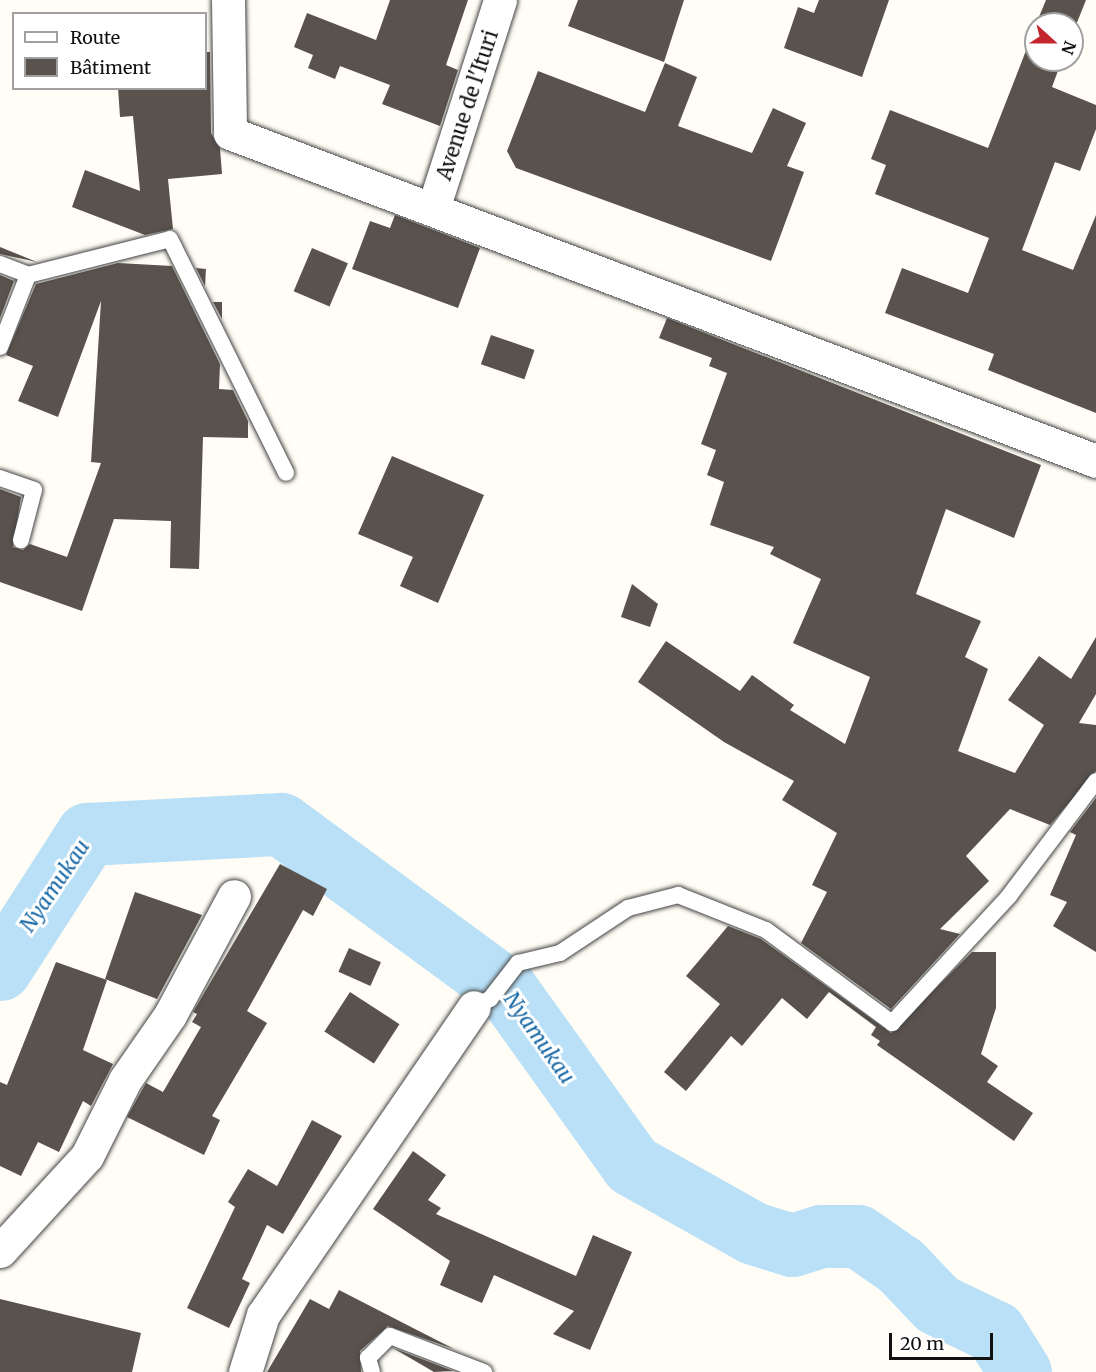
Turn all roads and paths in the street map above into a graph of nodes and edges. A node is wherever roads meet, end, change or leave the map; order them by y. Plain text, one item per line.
1 (228, 0) edge
2 (500, 0) edge
3 (433, 209) junction
4 (0, 264) edge
5 (28, 275) junction
6 (0, 347) edge
7 (1096, 461) edge
8 (286, 473) dead end
9 (0, 478) edge
10 (21, 540) dead end
11 (1096, 781) edge
12 (234, 896) dead end
13 (482, 1003) joint
14 (0, 1251) edge
15 (245, 1372) edge
16 (372, 1372) edge
17 (484, 1372) edge

1 - 3 street
2 - 3 street, Avenue de l'Ituri
3 - 7 street
4 - 5 lane
5 - 6 lane
5 - 8 lane
9 - 10 lane
11 - 13 lane
12 - 14 street
13 - 15 street
16 - 17 lane

